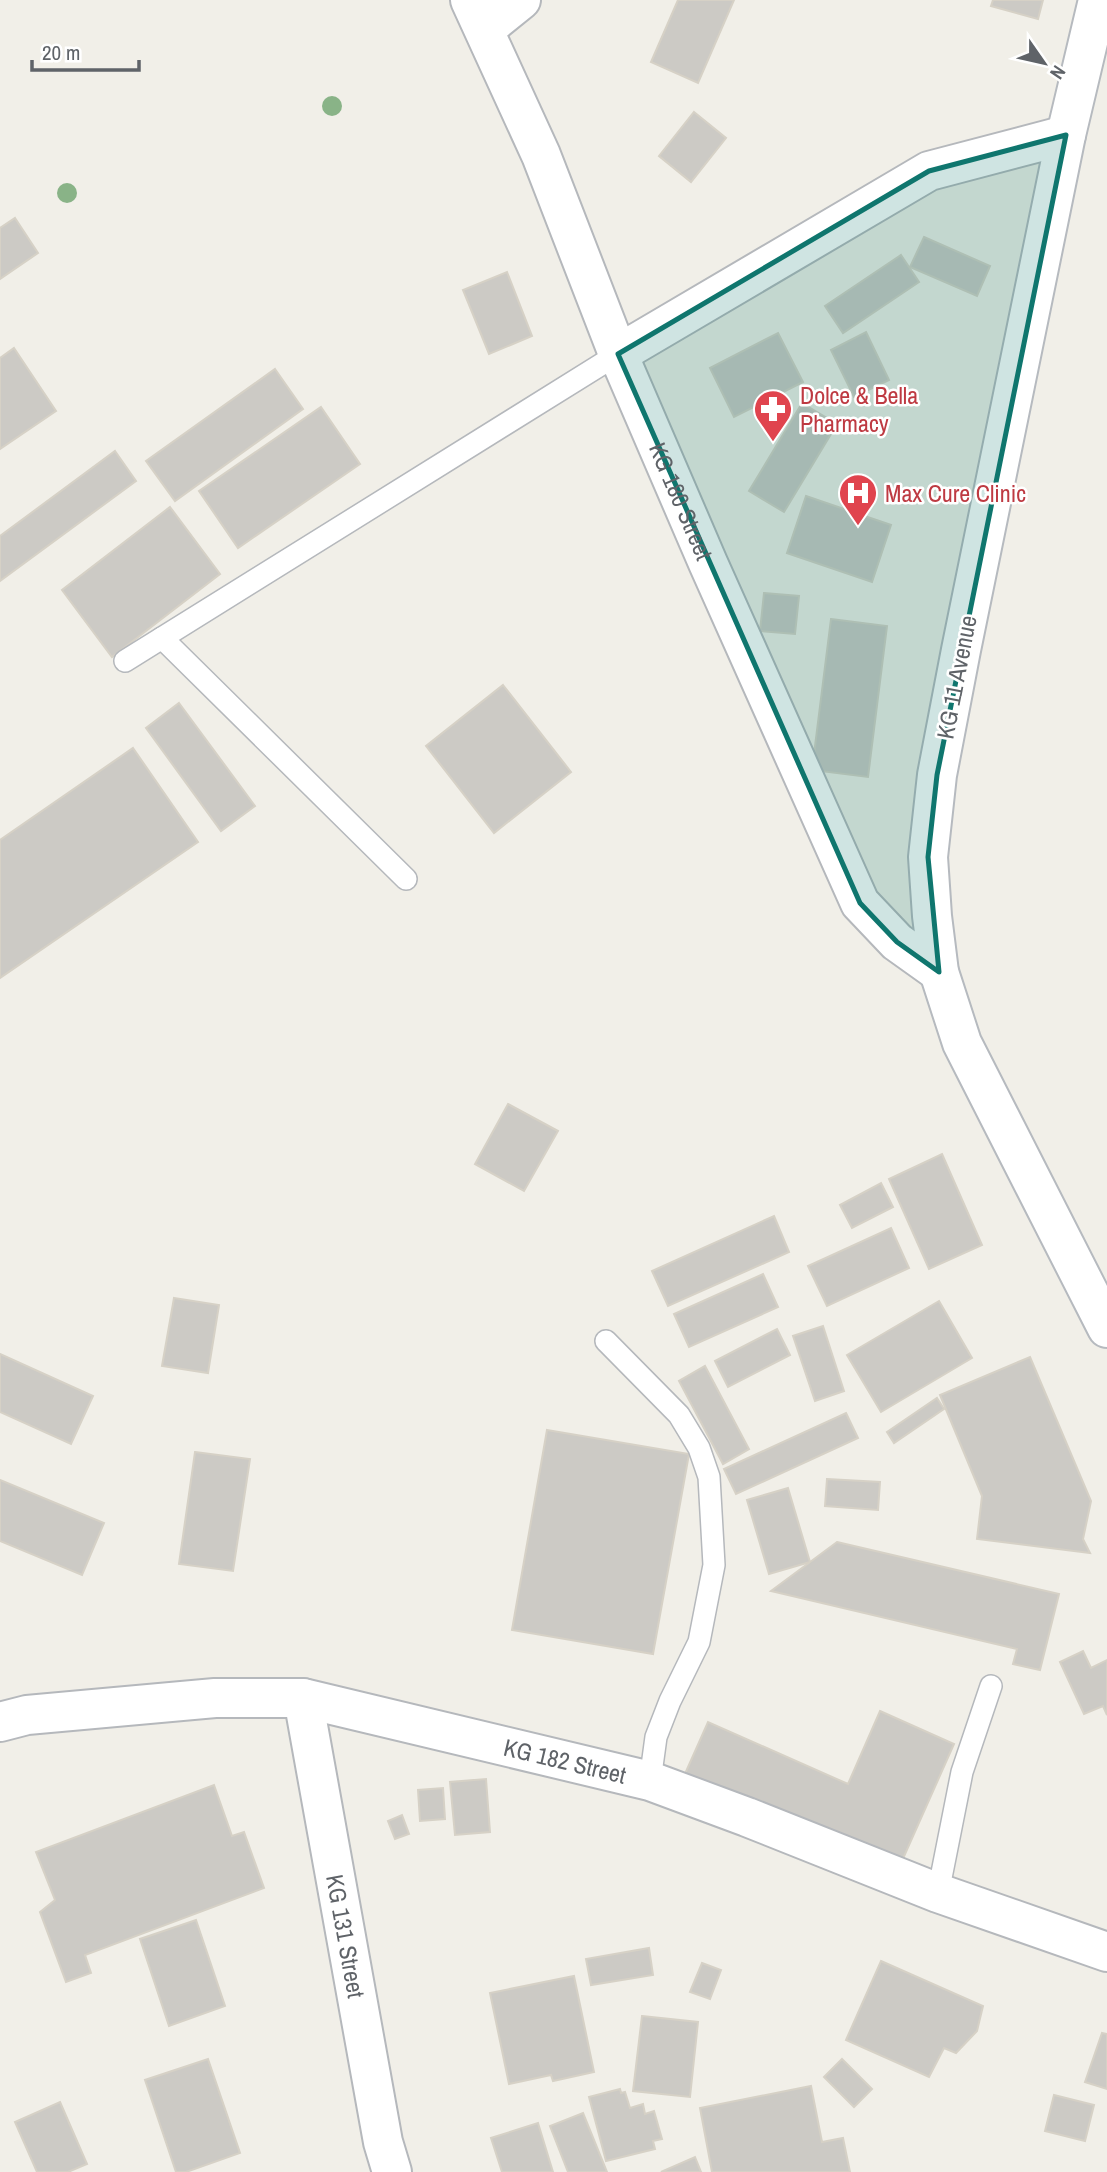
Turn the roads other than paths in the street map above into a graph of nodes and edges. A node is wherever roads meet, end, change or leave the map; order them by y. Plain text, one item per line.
1 (521, 0) edge
2 (1098, 0) edge
3 (477, 14) edge
4 (1066, 135) junction
5 (618, 354) junction
6 (162, 638) junction
7 (125, 662) dead end
8 (406, 878) dead end
9 (939, 972) junction
10 (1107, 1328) edge
11 (606, 1341) dead end
12 (991, 1686) dead end
13 (303, 1698) junction
14 (0, 1723) edge
15 (650, 1781) junction
16 (938, 1894) junction
17 (1107, 1952) edge
18 (392, 2172) edge

1 - 3 street
2 - 4 street, KG 11 Avenue
3 - 5 street, KG 180 Street
4 - 5 street
4 - 9 street, KG 11 Avenue
5 - 6 lane
5 - 9 street, KG 180 Street
6 - 7 lane
6 - 8 lane
9 - 10 street, KG 11 Avenue
11 - 15 lane
12 - 16 lane
13 - 14 street, KG 182 Street
13 - 15 street, KG 182 Street
13 - 18 street, KG 131 Street
15 - 16 street, KG 182 Street
16 - 17 street, KG 182 Street

